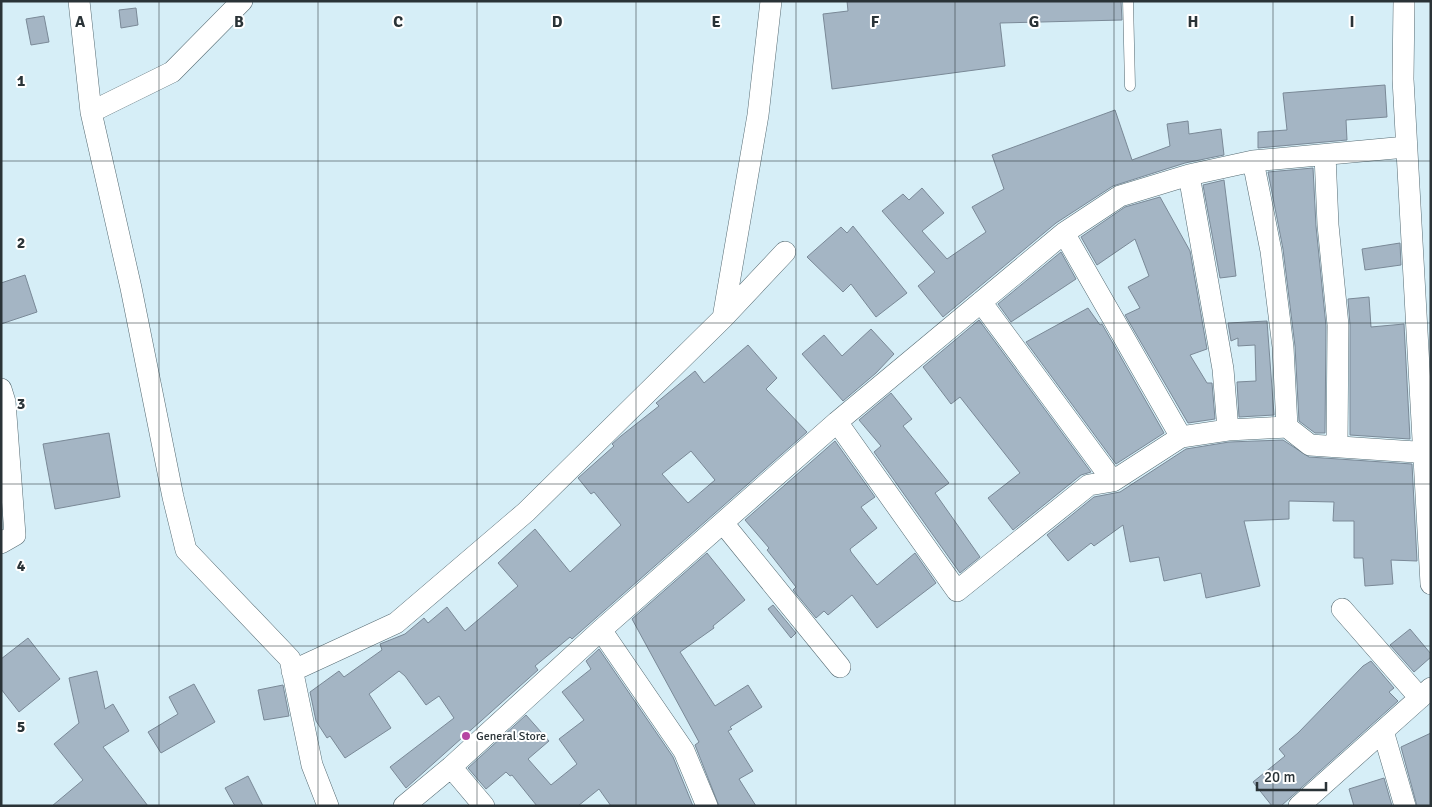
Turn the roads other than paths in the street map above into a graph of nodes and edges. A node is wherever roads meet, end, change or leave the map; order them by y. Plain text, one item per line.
1 (79, 1) edge
2 (242, 1) edge
3 (771, 1) edge
4 (1128, 1) edge
5 (1404, 1) edge
6 (1130, 86) dead end
7 (91, 112) junction
8 (1406, 147) junction
9 (1324, 155) junction
10 (1253, 161) junction
11 (1189, 175) junction
12 (1064, 234) junction
13 (785, 252) dead end
14 (981, 302) junction
15 (723, 318) junction
16 (1, 389) edge
17 (837, 422) junction
18 (1287, 427) junction
19 (1228, 430) junction
20 (1181, 438) junction
21 (1337, 446) junction
22 (1427, 453) edge
23 (1112, 480) junction
24 (723, 523) junction
25 (1, 543) edge
26 (1431, 584) edge
27 (1342, 609) dead end
28 (601, 630) junction
29 (840, 667) dead end
30 (292, 672) junction
31 (1425, 693) edge
32 (1383, 731) junction
33 (452, 768) junction
34 (328, 806) edge
35 (404, 806) edge
36 (484, 806) edge
37 (707, 806) edge
38 (1298, 806) edge
39 (1405, 806) edge

1 - 7 street
2 - 7 street
3 - 15 street
4 - 6 lane
5 - 8 street
7 - 30 street
8 - 9 street
8 - 22 street
9 - 10 street
9 - 21 street
10 - 11 street
10 - 18 street
11 - 12 street
11 - 19 street
12 - 14 street
12 - 20 street
13 - 15 street
14 - 17 street
14 - 23 street
15 - 30 street
16 - 25 street
17 - 23 street
17 - 24 street
18 - 19 street
18 - 21 street
19 - 20 street
20 - 23 street
21 - 22 street
22 - 26 street
24 - 28 street
24 - 29 street
27 - 31 street
28 - 33 street
28 - 37 street
30 - 34 street
31 - 32 street
32 - 38 street
32 - 39 street
33 - 35 street
33 - 36 street

